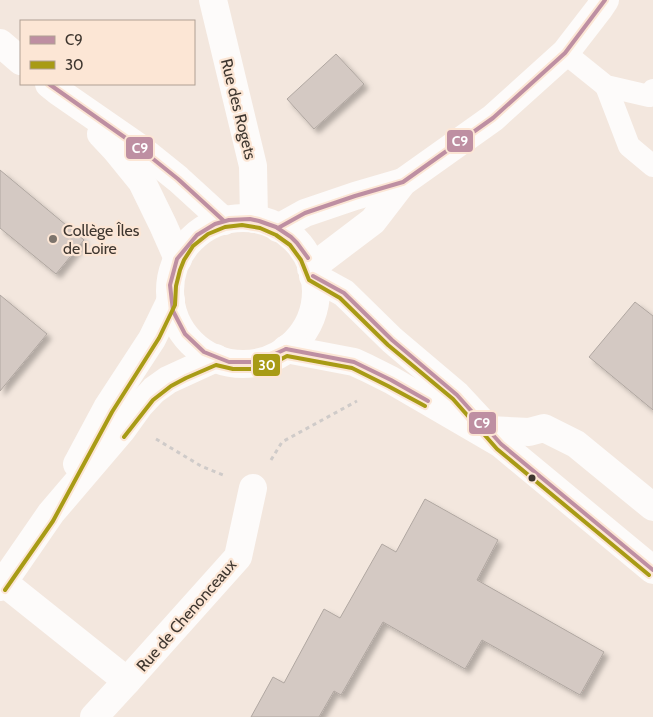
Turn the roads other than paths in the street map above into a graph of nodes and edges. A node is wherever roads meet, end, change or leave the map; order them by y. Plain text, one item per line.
1 (213, 0) edge
2 (605, 0) edge
3 (0, 44) edge
4 (565, 54) junction
5 (20, 60) edge
6 (606, 86) junction
7 (54, 88) edge
8 (653, 90) edge
9 (653, 166) edge
10 (403, 182) junction
11 (224, 221) junction
12 (266, 224) junction
13 (178, 259) junction
14 (312, 272) junction
15 (171, 300) junction
16 (286, 349) junction
17 (216, 358) junction
18 (495, 437) junction
19 (253, 488) road end
20 (653, 507) edge
21 (51, 513) junction
22 (653, 570) edge
23 (2, 585) edge
24 (127, 681) junction
25 (94, 717) edge

1 - 12 street, Rue des Rogets
2 - 4 street
3 - 5 street
4 - 6 lane
4 - 10 street
6 - 8 lane
6 - 9 lane
7 - 11 street
7 - 13 street
10 - 12 street
10 - 14 street
11 - 12 street
11 - 13 street
12 - 14 street
13 - 15 street
14 - 16 street
14 - 18 street
15 - 17 street
15 - 21 street
16 - 17 street
16 - 18 street
17 - 21 street
18 - 20 street
18 - 22 street
19 - 24 street, Rue de Chenonceaux
21 - 23 street
23 - 24 street, Rue de Chenonceaux
24 - 25 street, Rue de Chenonceaux

